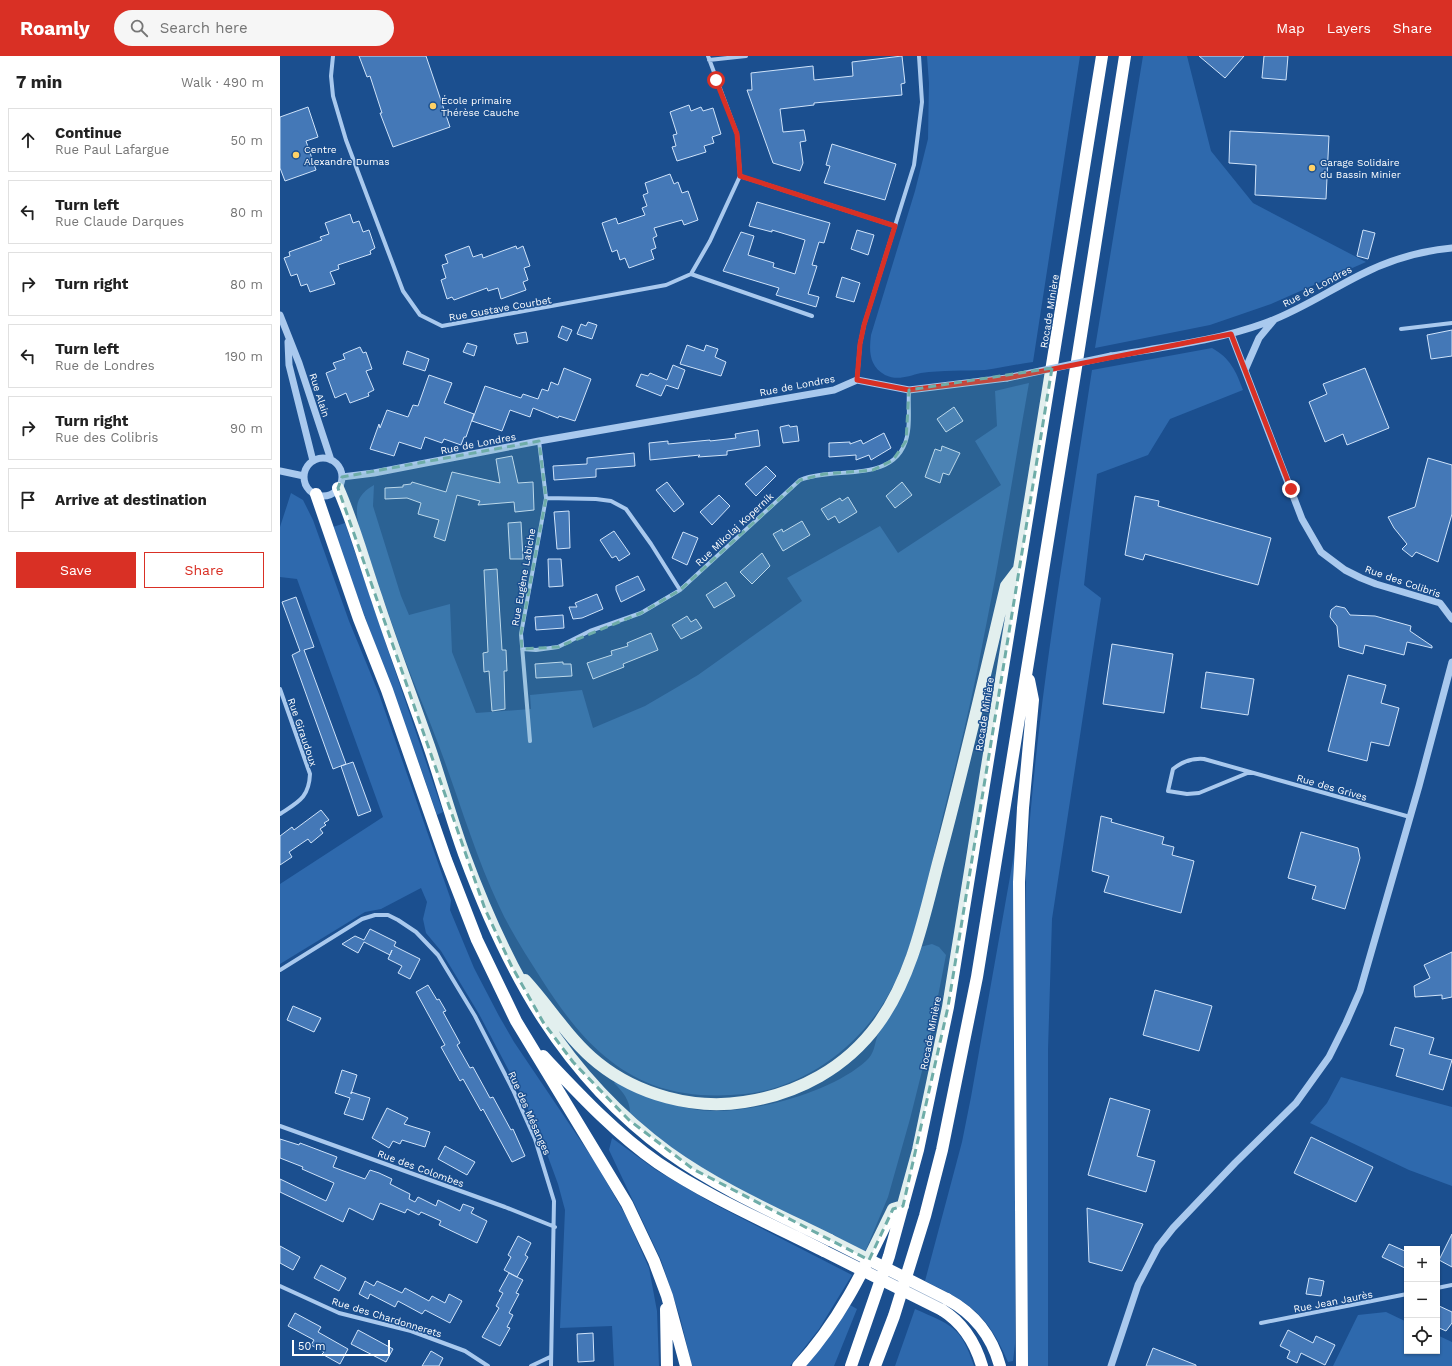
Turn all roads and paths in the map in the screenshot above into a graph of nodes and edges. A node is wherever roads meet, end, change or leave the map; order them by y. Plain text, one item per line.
1 (333, 56) edge
2 (746, 56) edge
3 (919, 56) edge
4 (1102, 56) edge
5 (1125, 56) edge
6 (709, 58) edge
7 (740, 176) junction
8 (895, 226) junction
9 (1452, 248) edge
10 (691, 274) junction
11 (280, 315) edge
12 (812, 316) dead end
13 (1275, 319) junction
14 (1452, 323) edge
15 (1401, 329) dead end
16 (1231, 334) junction
17 (288, 338) junction
18 (1245, 370) junction
19 (857, 380) junction
20 (909, 390) junction
21 (539, 441) junction
22 (331, 460) junction
23 (313, 461) junction
24 (280, 471) edge
25 (304, 476) junction
26 (340, 482) junction
27 (316, 494) junction
28 (546, 498) junction
29 (1020, 568) junction
30 (680, 590) junction
31 (1452, 619) edge
32 (522, 649) junction
33 (1452, 662) edge
34 (1027, 672) junction
35 (280, 690) edge
36 (530, 741) dead end
37 (1250, 772) junction
38 (280, 814) edge
39 (1410, 817) junction
40 (510, 966) junction
41 (280, 970) edge
42 (526, 1037) junction
43 (280, 1126) edge
44 (903, 1206) junction
45 (555, 1227) junction
46 (1452, 1285) edge
47 (280, 1286) edge
48 (1440, 1287) edge
49 (1404, 1295) edge
50 (667, 1296) junction
51 (945, 1305) junction
52 (1261, 1323) dead end
53 (550, 1356) junction
54 (488, 1366) edge
55 (531, 1366) edge
56 (551, 1366) edge
57 (667, 1366) edge
58 (686, 1366) edge
59 (798, 1366) edge
60 (851, 1366) edge
61 (876, 1366) edge
62 (982, 1366) edge
63 (1000, 1366) edge
64 (1022, 1366) edge
65 (1111, 1366) edge

1 - 10 street, Rue Gustave Courbet
2 - 6 street
3 - 8 street
4 - 29 highway, Rocade Minière
5 - 34 highway
6 - 7 street
7 - 8 street
7 - 10 street
8 - 19 street
9 - 13 street, Rue de Londres
10 - 12 street
11 - 17 street, Rue Alain
13 - 16 street, Rue de Londres
13 - 18 street
14 - 15 street
16 - 18 street, Rue des Colibris
16 - 20 street, Rue de Londres, bridge
17 - 22 street, Rue Alain
17 - 23 street, Rue Alain
18 - 31 street, Rue des Colibris
19 - 20 street, Rue de Londres
19 - 21 street, Rue de Londres
20 - 30 street, Rue Mikolaj Kopernik
21 - 26 street, Rue de Londres
21 - 28 street, Rue Eugène Labiche
22 - 23 street
22 - 26 street
23 - 25 street
24 - 25 street
25 - 27 street
26 - 27 street
26 - 40 highway
27 - 42 highway
28 - 30 street
28 - 32 street, Rue Eugène Labiche
29 - 40 highway
29 - 44 highway, Rocade Minière
30 - 32 street, Rue Mikolaj Kopernik
32 - 36 street, Rue Eugène Labiche
33 - 39 street
34 - 61 highway
34 - 64 highway
35 - 38 street, Rue Giraudoux
37 - 37 street, Rue des Grives
37 - 39 street, Rue des Grives
39 - 65 street
40 - 51 highway, bridge
41 - 45 street, Rue des Mésanges
42 - 50 highway
42 - 51 highway, bridge
43 - 45 street, Rue des Colombes
44 - 59 highway
44 - 60 highway, Rocade Minière
45 - 53 street, Rue des Mésanges
46 - 48 street
47 - 54 street, Rue des Chardonnerets
49 - 52 street, Rue Jean Jaurès
50 - 57 highway
50 - 58 highway
51 - 62 highway
51 - 63 highway
53 - 55 street
53 - 56 street, Rue des Mésanges

